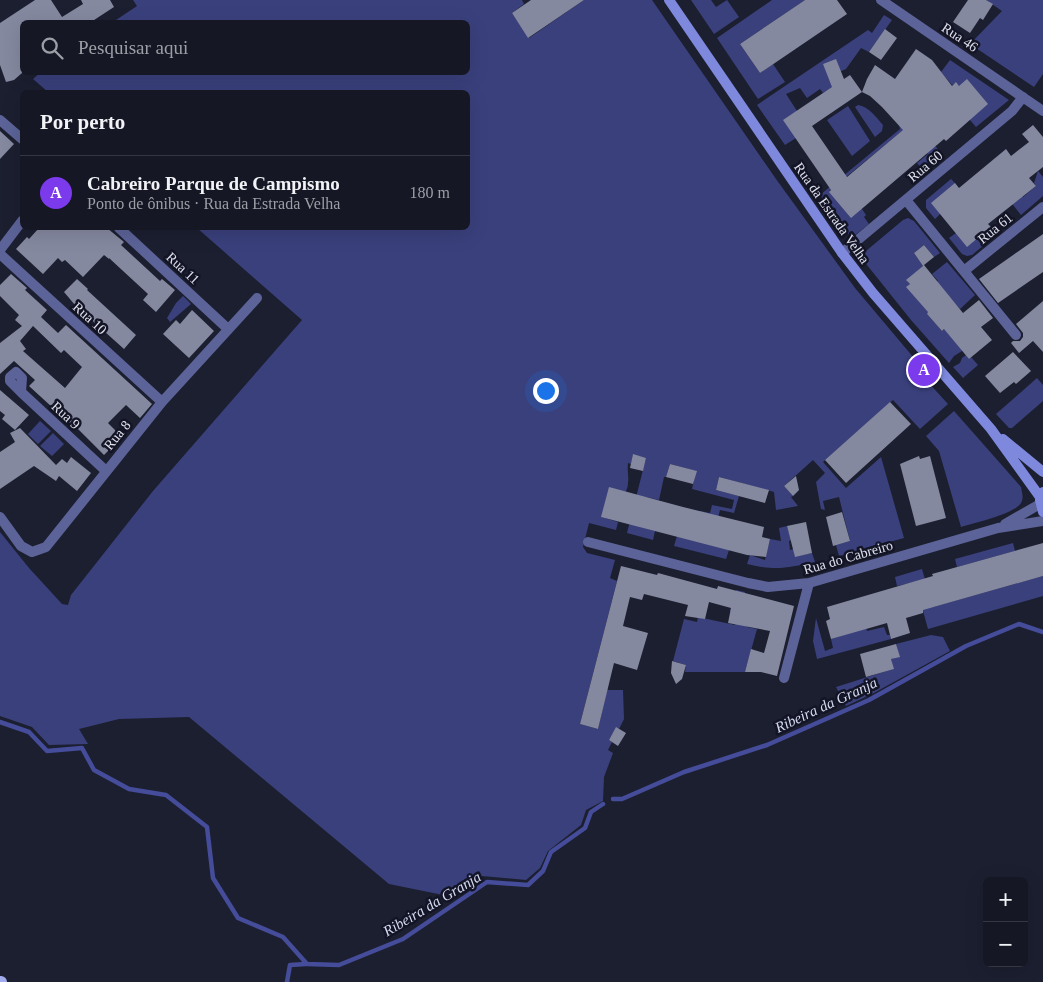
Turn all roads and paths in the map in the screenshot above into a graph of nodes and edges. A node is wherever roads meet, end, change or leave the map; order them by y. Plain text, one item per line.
1 (668, 0) edge
2 (881, 0) edge
3 (1023, 97) junction
4 (1042, 106) edge
5 (0, 120) edge
6 (20, 137) edge
7 (906, 200) junction
8 (1043, 207) edge
9 (20, 225) edge
10 (121, 230) edge
11 (0, 250) edge
12 (842, 253) junction
13 (0, 254) edge
14 (964, 271) junction
15 (257, 298) dead end
16 (228, 329) junction
17 (1016, 335) dead end
18 (10, 377) dead end
19 (162, 402) junction
20 (991, 429) junction
21 (106, 471) junction
22 (1043, 472) edge
23 (1042, 501) edge
24 (0, 516) edge
25 (1043, 521) edge
26 (998, 528) junction
27 (588, 542) dead end
28 (808, 584) junction
29 (784, 678) dead end

1 - 12 street, Rua da Estrada Velha
2 - 3 street, Rua 46
3 - 4 street
3 - 7 street, Rua 60
5 - 6 street
7 - 12 street, Rua 60
7 - 14 street
8 - 14 street, Rua 61
9 - 11 street
10 - 16 street, Rua 11
12 - 20 street, Rua da Estrada Velha
13 - 19 street, Rua 10
14 - 17 street
15 - 16 street, Rua 8
16 - 19 street, Rua 8
18 - 21 street, Rua 9
19 - 21 street, Rua 8
20 - 22 street, Rua da Estrada Velha
20 - 23 street, Rua da Estrada Velha
21 - 24 street, Rua 8
23 - 26 street
25 - 26 street
26 - 28 street, Rua do Cabreiro
27 - 28 street, Rua do Cabreiro
28 - 29 street

